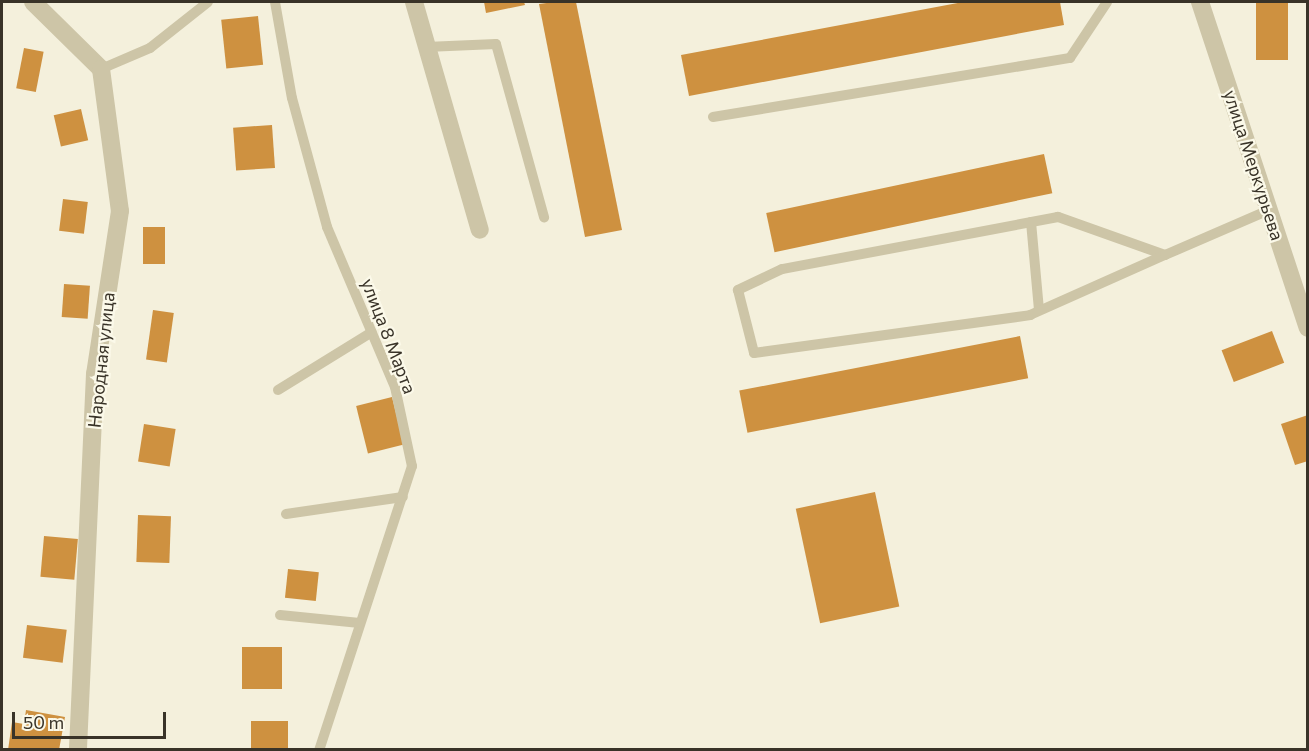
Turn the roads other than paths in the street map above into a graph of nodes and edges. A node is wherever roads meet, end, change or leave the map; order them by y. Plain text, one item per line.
1 (33, 2) edge
2 (208, 2) edge
3 (275, 2) edge
4 (414, 2) edge
5 (1107, 2) edge
6 (1200, 2) edge
7 (426, 47) junction
8 (101, 69) junction
9 (713, 117) dead end
10 (1269, 210) junction
11 (544, 217) dead end
12 (1031, 222) junction
13 (480, 230) dead end
14 (1165, 255) junction
15 (1039, 310) junction
16 (1308, 328) edge
17 (372, 332) junction
18 (278, 390) dead end
19 (403, 497) junction
20 (286, 514) dead end
21 (280, 615) dead end
22 (360, 623) junction
23 (78, 750) edge
24 (319, 750) edge

1 - 8 street
2 - 8 lane
3 - 17 lane, улица 8 Марта
4 - 7 street
5 - 9 lane
6 - 10 street, улица Меркурьева
7 - 11 lane
7 - 13 street
8 - 23 street, Народная улица
10 - 14 lane
10 - 16 street, улица Меркурьева
12 - 14 lane
12 - 15 lane
12 - 15 lane
14 - 15 lane
17 - 18 lane
17 - 19 lane, улица 8 Марта
19 - 20 lane
19 - 22 lane, улица 8 Марта
21 - 22 lane
22 - 24 lane, улица 8 Марта

